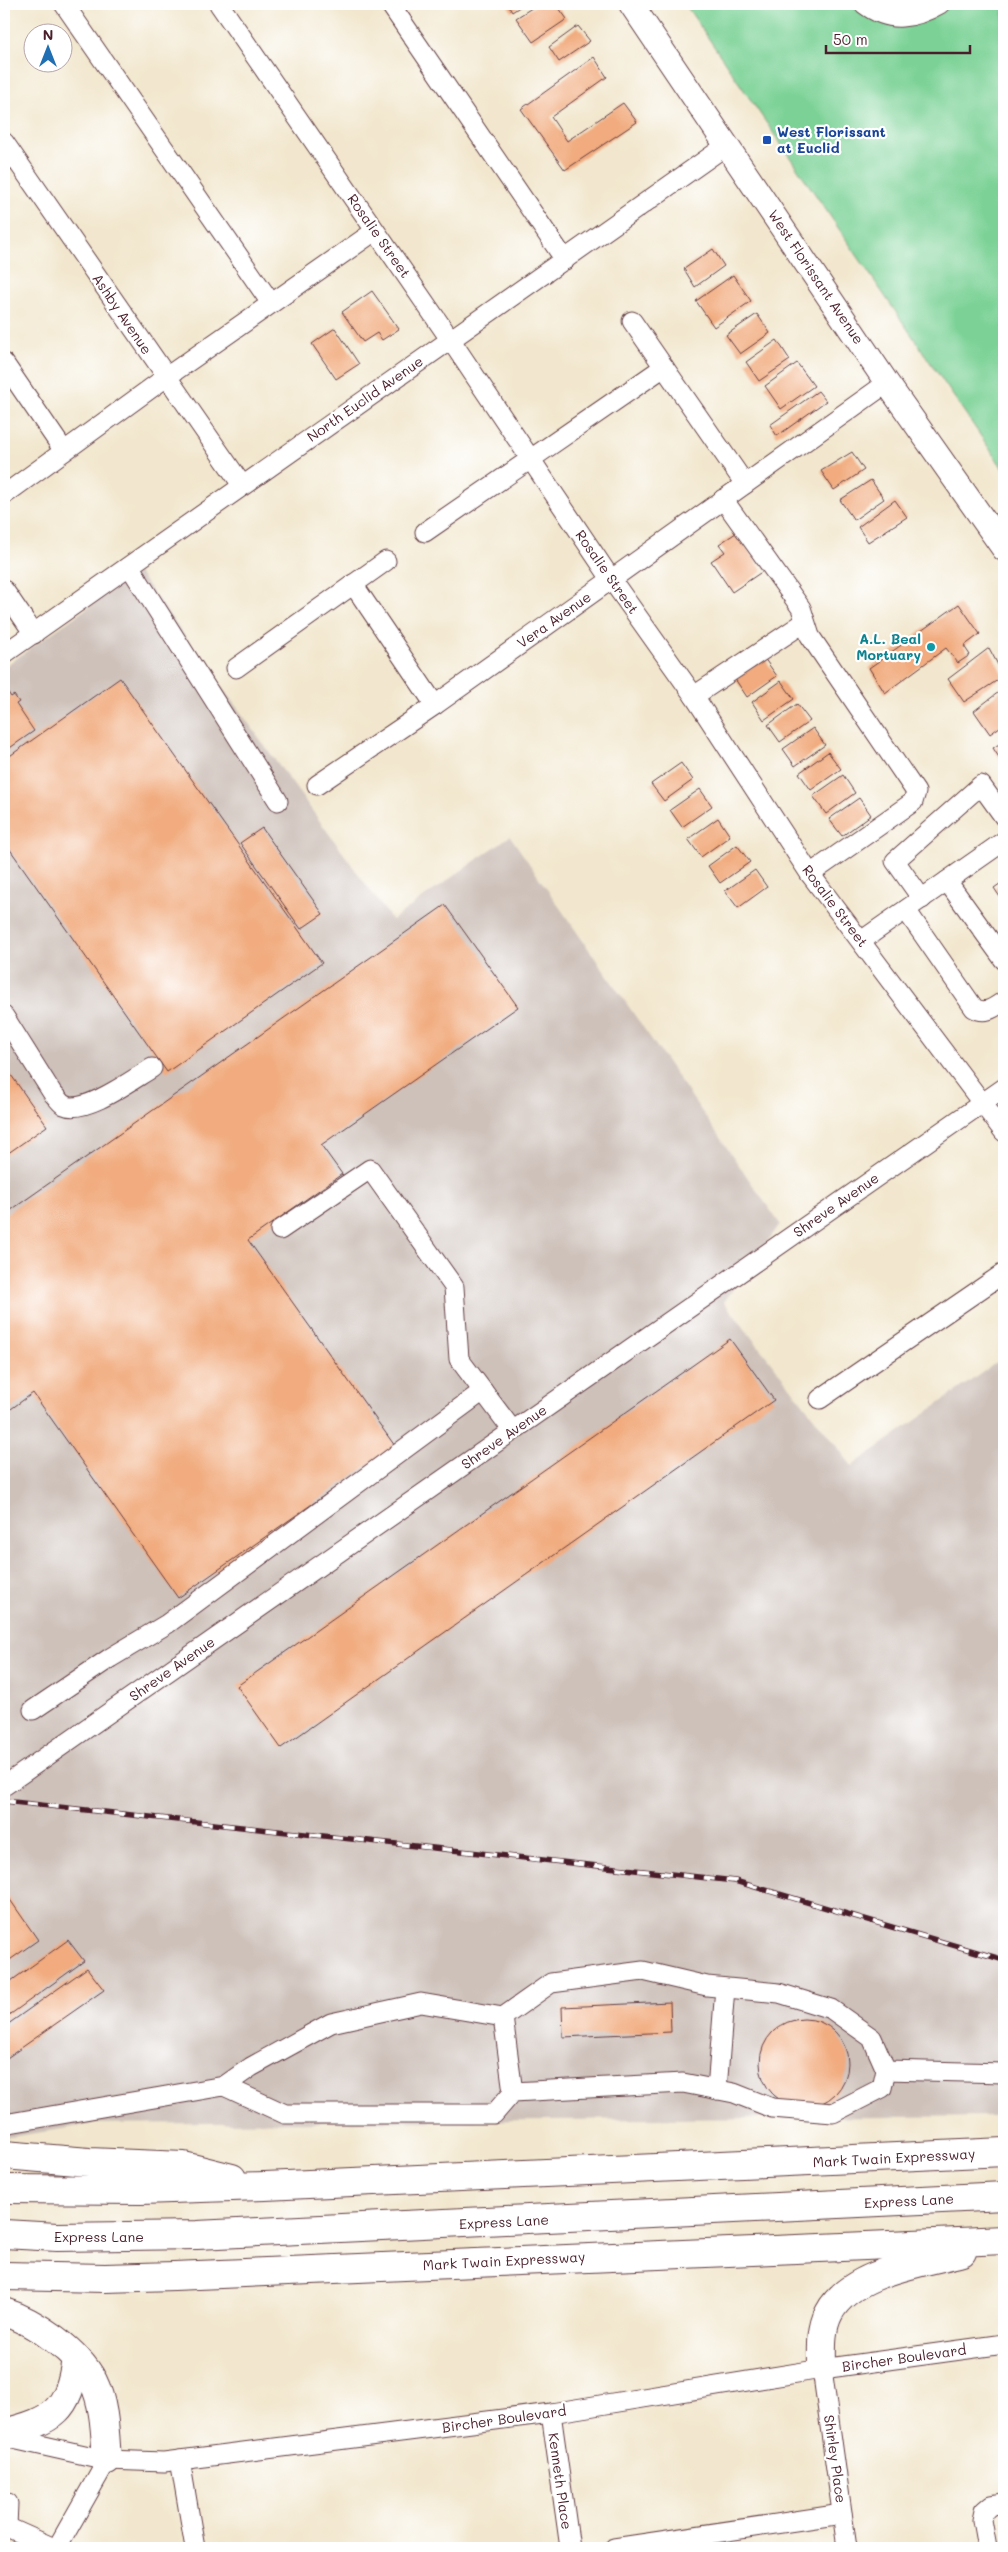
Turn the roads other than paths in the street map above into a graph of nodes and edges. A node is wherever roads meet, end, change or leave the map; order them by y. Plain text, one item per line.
1 (64, 4) edge
2 (219, 4) edge
3 (390, 4) edge
4 (631, 4) edge
5 (864, 4) edge
6 (940, 4) edge
7 (4, 142) edge
8 (728, 145) junction
9 (376, 231) junction
10 (565, 260) junction
11 (271, 303) junction
12 (632, 321) dead end
13 (450, 339) junction
14 (4, 363) edge
15 (664, 367) junction
16 (165, 378) junction
17 (887, 383) junction
18 (64, 451) junction
19 (529, 458) junction
20 (745, 484) junction
21 (242, 485) junction
22 (4, 495) edge
23 (723, 500) junction
24 (425, 532) dead end
25 (1004, 549) edge
26 (386, 561) dead end
27 (130, 567) junction
28 (611, 579) junction
29 (353, 584) junction
30 (4, 590) edge
31 (805, 622) junction
32 (34, 634) junction
33 (4, 654) edge
34 (236, 668) dead end
35 (694, 696) junction
36 (435, 705) junction
37 (317, 785) dead end
38 (278, 802) dead end
39 (1004, 817) edge
40 (1004, 841) edge
41 (810, 874) junction
42 (947, 881) junction
43 (922, 899) junction
44 (906, 910) junction
45 (861, 940) junction
46 (1004, 960) edge
47 (1004, 1001) edge
48 (4, 1016) edge
49 (152, 1068) dead end
50 (1004, 1088) edge
51 (984, 1102) junction
52 (1004, 1132) edge
53 (280, 1230) dead end
54 (1004, 1273) edge
55 (483, 1391) junction
56 (820, 1399) dead end
57 (513, 1431) junction
58 (33, 1710) dead end
59 (4, 1786) edge
60 (725, 1988) junction
61 (503, 2016) junction
62 (886, 2070) junction
63 (1004, 2073) edge
64 (224, 2086) junction
65 (718, 2090) junction
66 (513, 2092) junction
67 (4, 2124) edge
68 (1004, 2152) edge
69 (4, 2155) edge
70 (265, 2186) junction
71 (4, 2189) edge
72 (1004, 2196) edge
73 (4, 2234) edge
74 (1004, 2240) edge
75 (4, 2276) edge
76 (4, 2312) edge
77 (1004, 2344) edge
78 (76, 2359) junction
79 (822, 2370) junction
80 (551, 2413) junction
81 (4, 2432) edge
82 (4, 2437) edge
83 (107, 2460) junction
84 (180, 2460) junction
85 (8, 2504) dead end
86 (1004, 2504) edge
87 (842, 2514) junction
88 (5, 2525) edge
89 (709, 2541) edge
90 (56, 2548) edge
91 (195, 2548) edge
92 (570, 2548) edge
93 (614, 2548) edge
94 (848, 2548) edge
95 (986, 2548) edge

1 - 11 street
2 - 9 street, Rosalie Street
3 - 10 street
4 - 8 main road, West Florissant Avenue
5 - 6 street
7 - 16 street, Ashby Avenue
8 - 10 street, North Euclid Avenue
8 - 17 main road, West Florissant Avenue
9 - 11 street
9 - 13 street, Rosalie Street
10 - 13 street, North Euclid Avenue
11 - 16 street
12 - 15 street
13 - 19 street, Rosalie Street
13 - 21 street, North Euclid Avenue
14 - 18 street
15 - 19 street
15 - 20 street
16 - 18 street
16 - 21 street, Ashby Avenue
17 - 20 street, Vera Avenue
17 - 25 main road, West Florissant Avenue
18 - 22 street
19 - 24 street
19 - 28 street, Rosalie Street
20 - 23 street, Vera Avenue
21 - 27 street, North Euclid Avenue
23 - 28 street, Vera Avenue
23 - 31 street
26 - 29 street
27 - 32 street, North Euclid Avenue
27 - 38 street
28 - 35 street, Rosalie Street
28 - 36 street, Vera Avenue
29 - 34 street
29 - 36 street
30 - 32 street
31 - 35 street
31 - 41 street
32 - 33 street, North Euclid Avenue
35 - 41 street, Rosalie Street
36 - 37 street, Vera Avenue
39 - 43 street
40 - 42 street
41 - 45 street, Rosalie Street
42 - 43 street
42 - 46 street
43 - 44 street
44 - 45 street
44 - 47 street
45 - 51 street, Rosalie Street
48 - 49 street
50 - 51 street, Shreve Avenue
51 - 52 street, Rosalie Street
51 - 57 street, Shreve Avenue
53 - 55 street
54 - 56 street
55 - 57 street
55 - 58 street
57 - 59 street, Shreve Avenue
60 - 61 street
60 - 62 street
60 - 65 street
61 - 64 street
61 - 66 street
62 - 63 street
62 - 65 street
64 - 66 street
64 - 67 street
65 - 66 street
68 - 70 highway, Mark Twain Expressway
69 - 70 highway
70 - 71 highway, Mark Twain Expressway
72 - 73 highway, Express Lane
74 - 75 highway, Mark Twain Expressway
74 - 79 highway
76 - 78 highway
77 - 79 street, Bircher Boulevard
78 - 81 highway
78 - 83 highway
79 - 80 street, Bircher Boulevard
79 - 87 street, Shirley Place
80 - 84 street, Bircher Boulevard
80 - 92 street, Kenneth Place
82 - 83 street, Bircher Boulevard
83 - 84 street, Bircher Boulevard
83 - 90 street
84 - 91 street
85 - 88 street
86 - 95 street
87 - 89 street
87 - 94 street, Shirley Place
88 - 90 street
89 - 93 street

